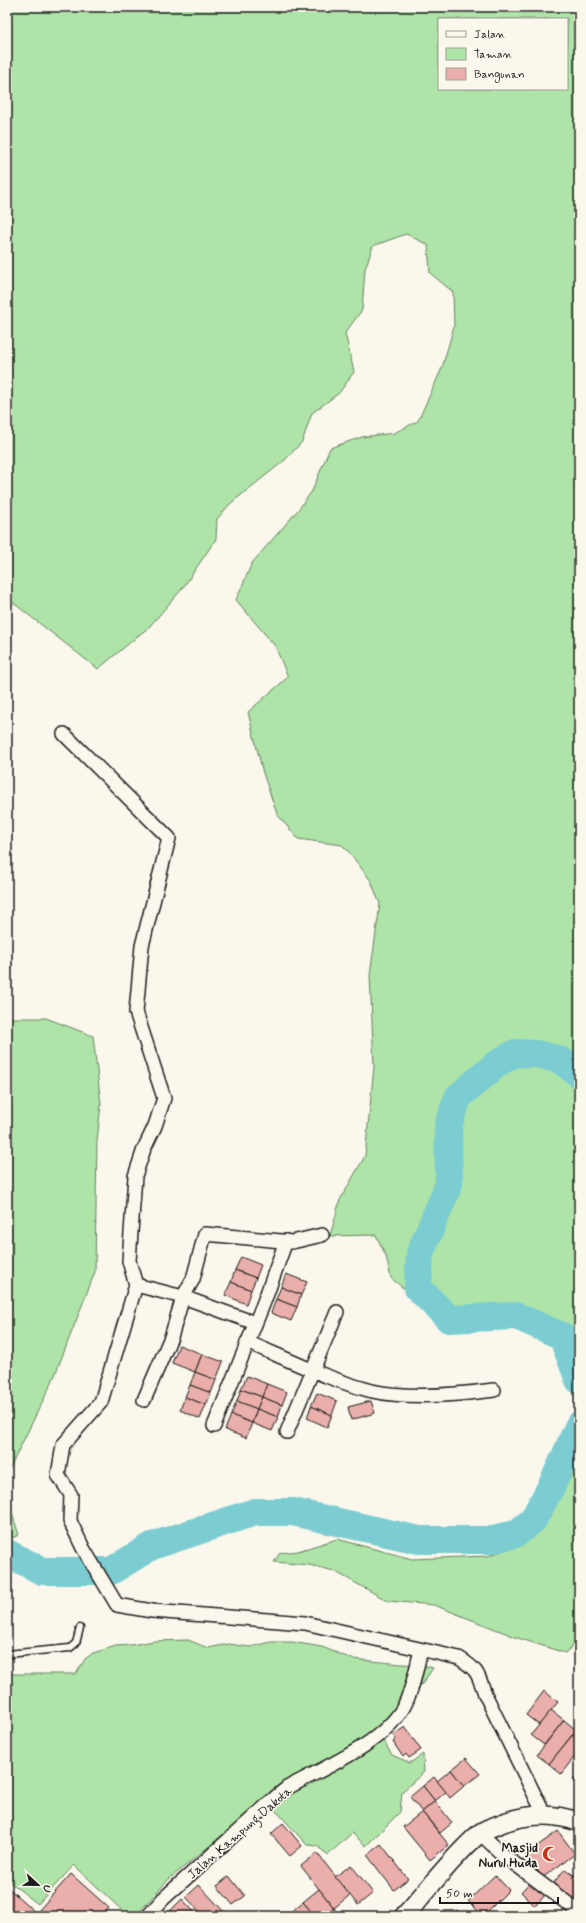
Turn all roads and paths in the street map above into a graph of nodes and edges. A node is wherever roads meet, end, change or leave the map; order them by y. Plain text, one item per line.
1 (64, 734) dead end
2 (322, 1235) dead end
3 (286, 1241) junction
4 (136, 1285) junction
5 (183, 1297) junction
6 (337, 1312) dead end
7 (255, 1323) junction
8 (246, 1342) junction
9 (313, 1369) junction
10 (494, 1390) dead end
11 (144, 1400) dead end
12 (214, 1426) dead end
13 (287, 1432) dead end
14 (80, 1628) dead end
15 (421, 1650) junction
16 (7, 1654) edge
17 (544, 1814) junction
18 (579, 1822) edge
19 (480, 1833) junction
20 (579, 1912) edge
21 (148, 1916) edge
22 (404, 1916) edge

1 - 4 street
2 - 3 street
3 - 5 street
3 - 7 street
4 - 5 street
4 - 15 street
5 - 7 street
5 - 11 street
6 - 9 street
7 - 8 street
8 - 9 street
8 - 12 street
9 - 10 street
9 - 13 street
14 - 16 lane
15 - 17 street
15 - 21 street, Jalan Kampung Dakota
17 - 18 main road
17 - 19 main road
19 - 20 street
19 - 22 main road

